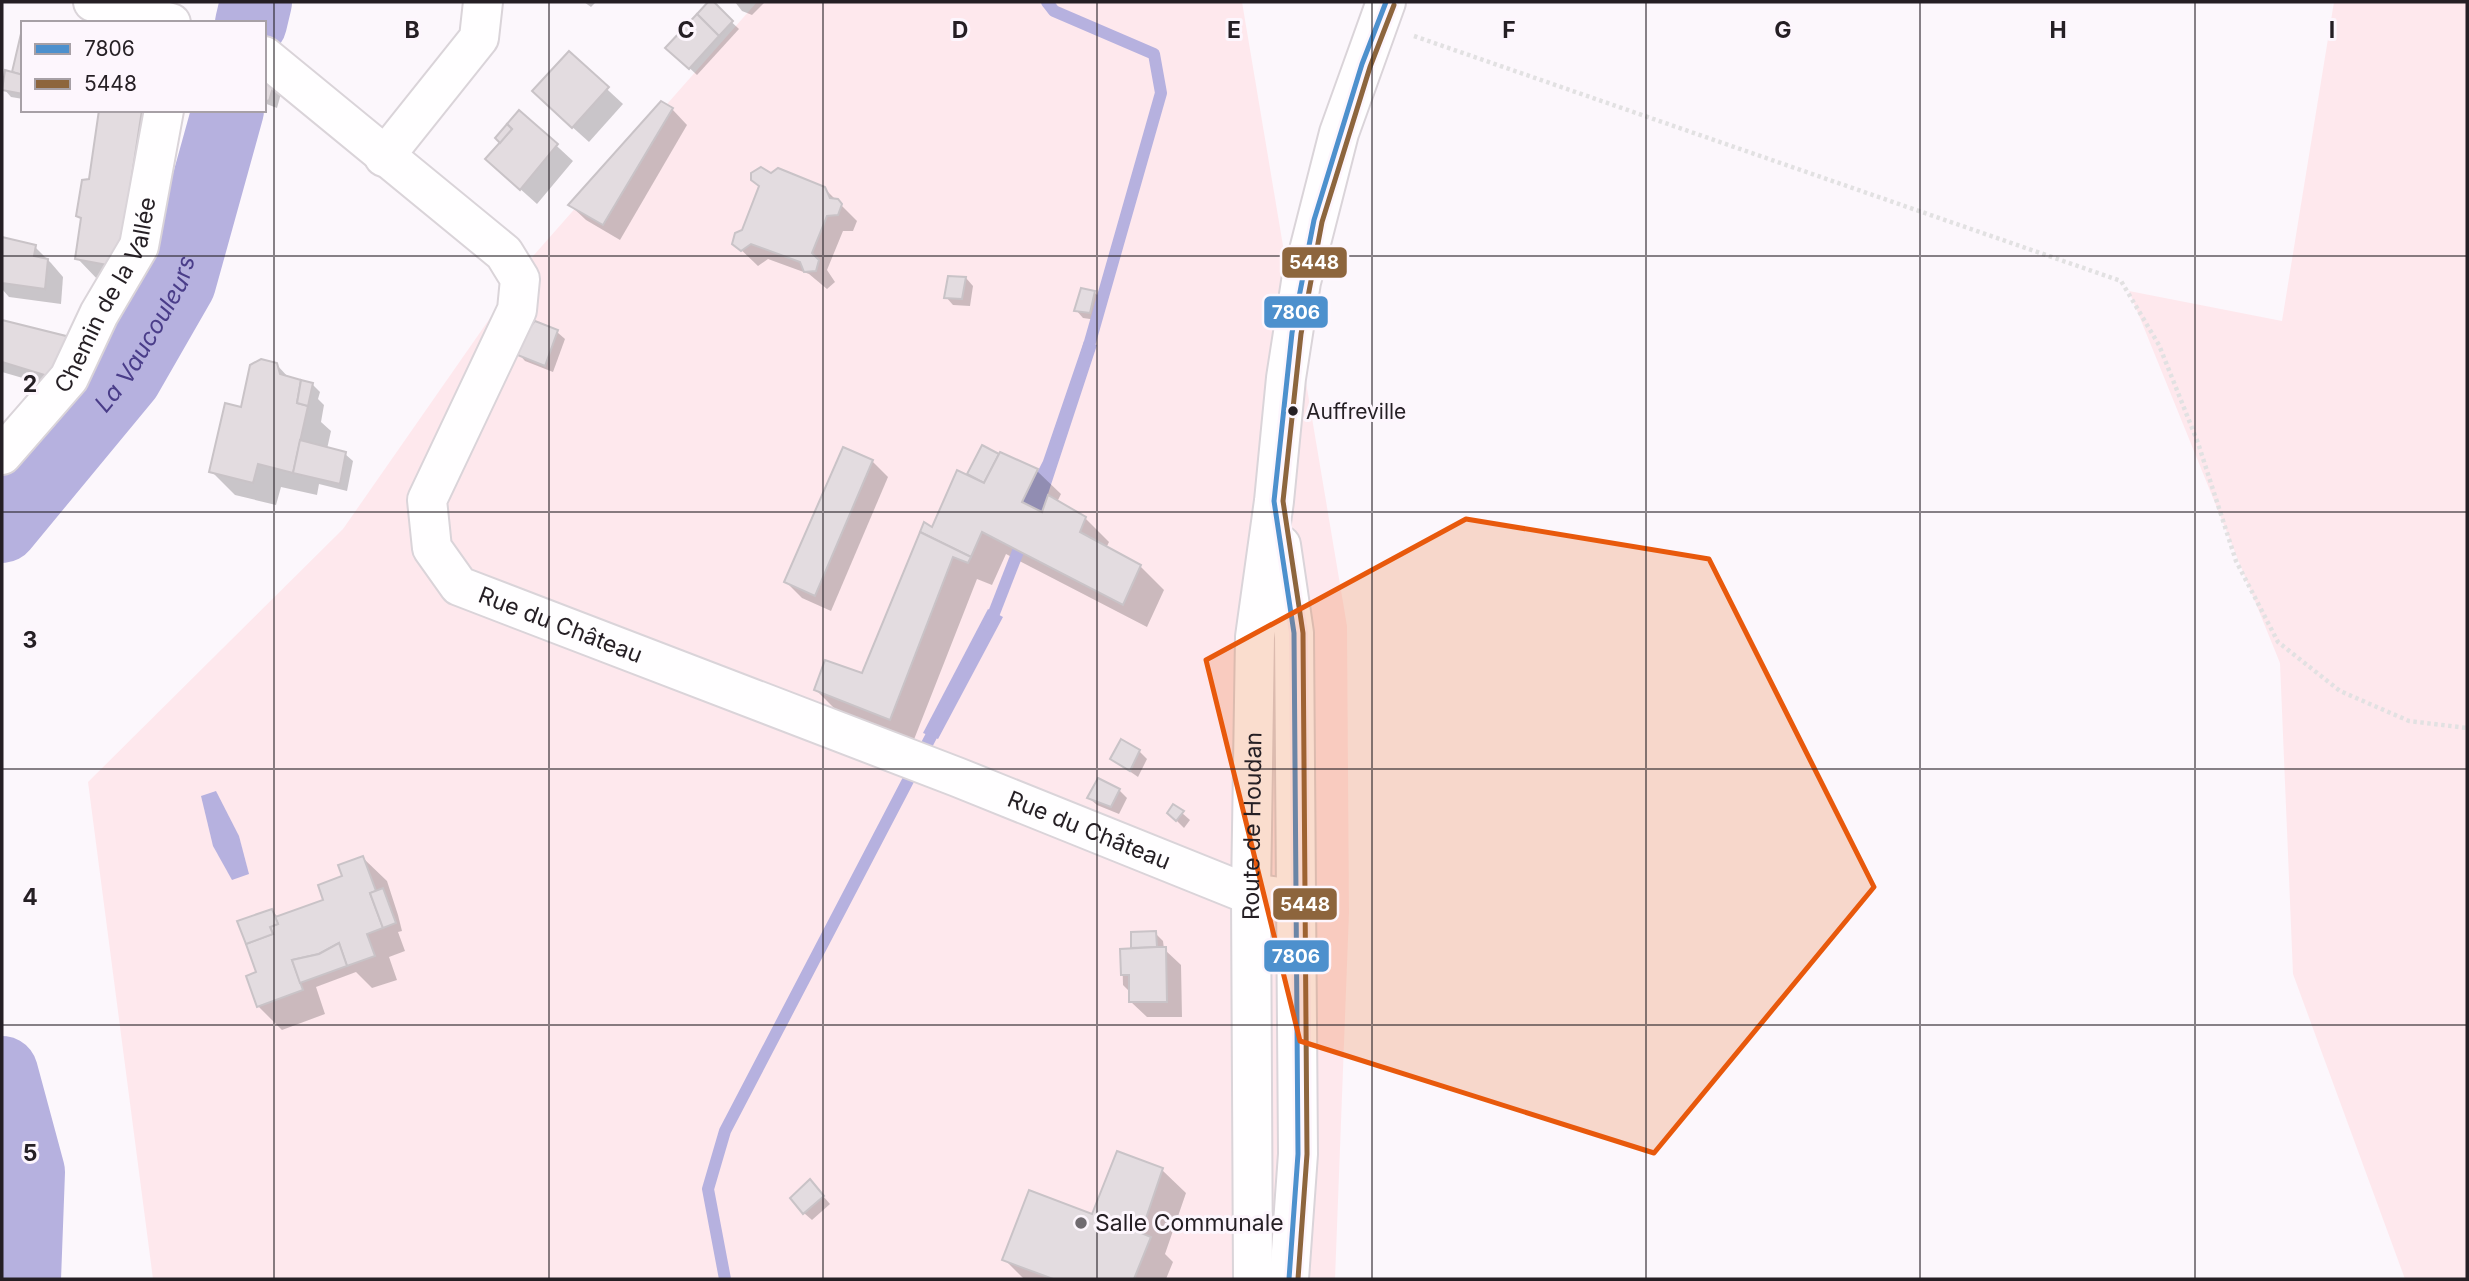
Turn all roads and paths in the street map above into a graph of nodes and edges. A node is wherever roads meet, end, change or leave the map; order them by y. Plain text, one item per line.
1 (93, 2) edge
2 (483, 2) edge
3 (1381, 13) edge
4 (164, 21) edge
5 (267, 57) edge
6 (164, 112) edge
7 (384, 157) junction
8 (2, 455) edge
9 (1274, 501) junction
10 (2467, 728) edge
11 (1251, 894) junction
12 (1295, 899) junction
13 (1253, 1279) edge
14 (1289, 1279) edge

1 - 4 street
2 - 7 street
3 - 9 street, Route de Houdan
3 - 10 path
5 - 7 street, Rue du Château
6 - 8 street, Chemin de la Vallée
7 - 11 street, Rue du Château
9 - 11 street, Route de Houdan
9 - 12 street, Route de Houdan
11 - 12 street, Rue du Château
11 - 13 street, Route de Houdan
12 - 14 street, Route de Houdan

